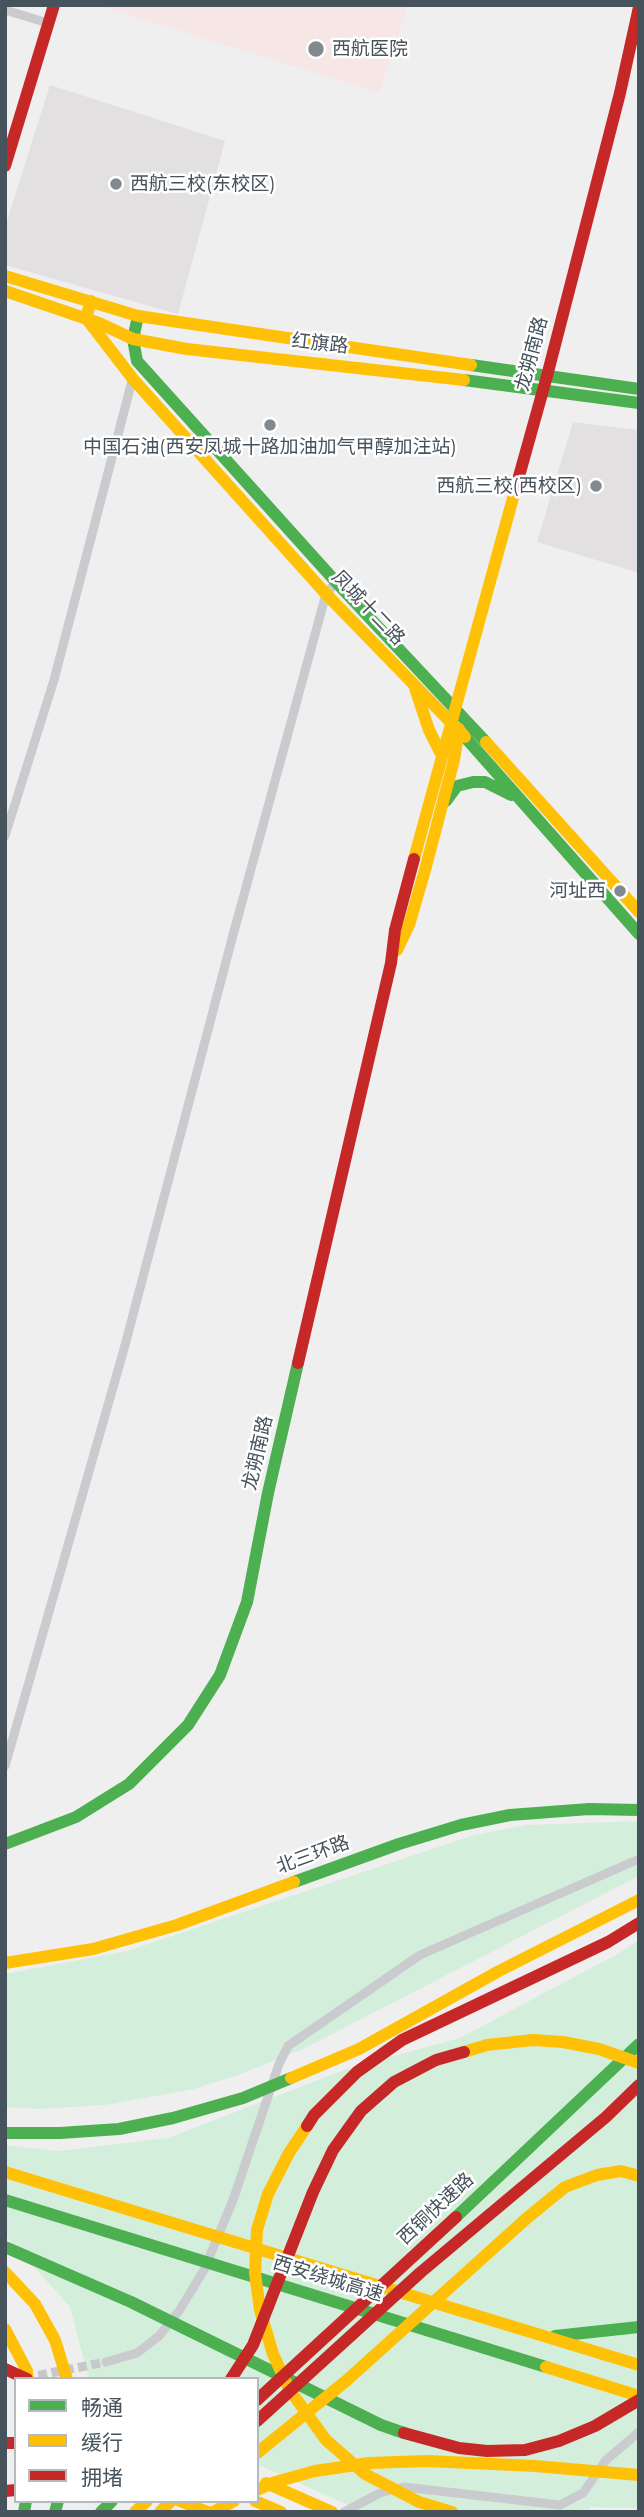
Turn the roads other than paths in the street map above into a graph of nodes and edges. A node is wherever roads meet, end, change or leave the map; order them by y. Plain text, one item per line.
1 (54, 5) edge
2 (639, 7) edge
3 (5, 10) edge
4 (48, 23) junction
5 (5, 166) edge
6 (5, 276) edge
7 (5, 291) edge
8 (91, 302) junction
9 (138, 316) junction
10 (86, 318) junction
11 (133, 339) junction
12 (137, 361) junction
13 (133, 379) junction
14 (545, 382) junction
15 (639, 389) edge
16 (639, 402) edge
17 (336, 582) junction
18 (326, 594) junction
19 (414, 684) junction
20 (452, 714) junction
21 (460, 733) junction
22 (441, 754) junction
23 (518, 798) junction
24 (441, 807) junction
25 (5, 836) edge
26 (639, 912) edge
27 (639, 934) edge
28 (391, 963) junction
29 (5, 1766) edge
30 (639, 1810) edge
31 (5, 1844) edge
32 (639, 1860) edge
33 (639, 1900) edge
34 (639, 1923) edge
35 (5, 1964) edge
36 (639, 2044) edge
37 (639, 2063) edge
38 (639, 2085) edge
39 (5, 2133) edge
40 (5, 2172) edge
41 (639, 2176) edge
42 (5, 2200) edge
43 (5, 2247) edge
44 (5, 2272) edge
45 (639, 2327) edge
46 (5, 2329) edge
47 (545, 2337) junction
48 (106, 2362) tunnel mouth
49 (639, 2365) edge
50 (5, 2369) edge
51 (23, 2377) edge
52 (27, 2377) edge
53 (67, 2377) edge
54 (232, 2377) edge
55 (259, 2398) edge
56 (639, 2398) edge
57 (259, 2419) edge
58 (639, 2432) edge
59 (259, 2451) edge
60 (639, 2475) edge
61 (259, 2480) edge
62 (259, 2489) edge
63 (185, 2503) edge
64 (230, 2503) edge
65 (259, 2503) edge
66 (208, 2512) edge
67 (213, 2512) edge
68 (281, 2512) edge
69 (332, 2512) edge
70 (344, 2512) edge
71 (452, 2512) edge

1 - 4 main road
2 - 14 main road, 龙朔南路
3 - 4 street
4 - 5 main road
6 - 8 main road, 红旗路
7 - 10 main road, 红旗路
8 - 9 main road, 红旗路
8 - 10 main road
9 - 11 main road
9 - 14 main road, 红旗路
10 - 11 main road, 红旗路
10 - 13 main road, 凤城十二路
11 - 12 main road
11 - 14 main road, 红旗路
12 - 13 street
12 - 17 main road, 凤城十二路
13 - 18 main road, 凤城十二路
13 - 25 street
14 - 15 main road, 红旗路
14 - 16 main road, 红旗路
14 - 20 main road, 龙朔南路
17 - 18 street
17 - 20 main road, 凤城十二路
18 - 19 main road, 凤城十二路
18 - 29 street
19 - 20 main road, 凤城十二路
19 - 22 main road
20 - 21 main road, 凤城十二路
20 - 22 main road, 龙朔南路
20 - 26 main road, 凤城十二路
21 - 23 main road, 凤城十二路
21 - 24 main road, 龙朔南路
22 - 28 main road, 龙朔南路
23 - 24 main road
23 - 27 main road, 凤城十二路
24 - 28 main road, 龙朔南路
28 - 31 main road, 龙朔南路
30 - 35 main road, 北三环路
32 - 48 street
33 - 39 main road
34 - 71 main road
36 - 55 main road, 西铜快速路
37 - 54 main road
38 - 57 main road, 西铜快速路
40 - 47 main road, 西安绕城高速
41 - 59 main road
42 - 56 main road, 西安绕城高速
43 - 56 main road
44 - 53 main road
45 - 47 main road
46 - 52 main road
47 - 49 main road, 西安绕城高速
50 - 51 main road
58 - 70 street
60 - 62 main road
61 - 69 main road
63 - 66 main road
64 - 67 main road
65 - 68 main road

